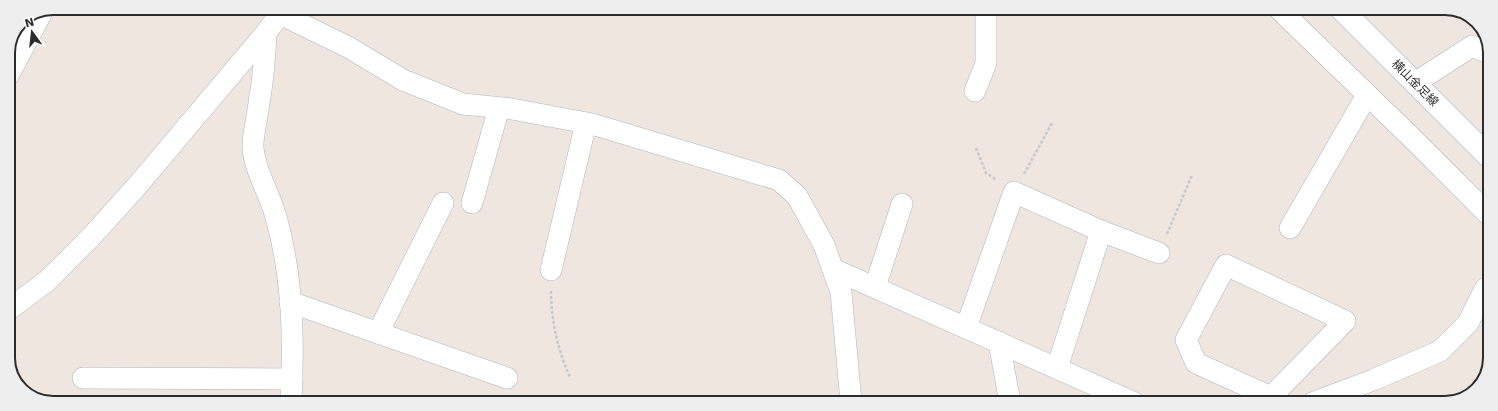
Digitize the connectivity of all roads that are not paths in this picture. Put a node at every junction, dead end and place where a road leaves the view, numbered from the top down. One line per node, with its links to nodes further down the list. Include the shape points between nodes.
1 (279, 15): 7 (street)
2 (289, 15): 13 (street, via 403,80 463,104)
3 (986, 15): 11 (street, via 986,63)
4 (1285, 15): 12 (street)
5 (1347, 15): 10 (street, 横山金足線)
6 (39, 18): 9 (street)
7 (266, 34): 27 (street, via 263,80 252,148 276,217 285,258); 28 (street, via 91,237 47,281)
8 (1483, 51): 10 (street, via 1472,46)
9 (15, 63)
10 (1415, 83): 15 (street, 横山金足線)
11 (975, 91)
12 (1367, 95): 19 (street); 20 (street)
13 (499, 108): 14 (street); 17 (street)
14 (586, 123): 23 (street, via 779,180 797,196 824,245); 24 (street)
15 (1483, 151)
16 (443, 203): 30 (street)
17 (472, 203)
18 (902, 204): 25 (street)
19 (1483, 209)
20 (1290, 228)
21 (1101, 231): 22 (street); 29 (street, via 1014,192); 32 (street)
22 (1159, 253)
23 (833, 269): 25 (street); 37 (street, via 841,292)
24 (551, 270)
25 (875, 287): 29 (street)
26 (1483, 293): 42 (street, via 1468,323 1440,351)
27 (290, 302): 30 (street); 35 (street)
28 (15, 305)
29 (966, 328): 31 (street)
30 (378, 333): 34 (street)
31 (998, 342): 32 (street); 38 (street)
32 (1057, 368): 39 (street)
33 (83, 378): 35 (street)
34 (506, 378)
35 (292, 379): 36 (street)
36 (291, 396)
37 (850, 396)
38 (1009, 396)
39 (1119, 396)
40 (1263, 396): 41 (street, via 1196,363 1186,340 1226,265 1345,321)
41 (1275, 396)
42 (1331, 396)

